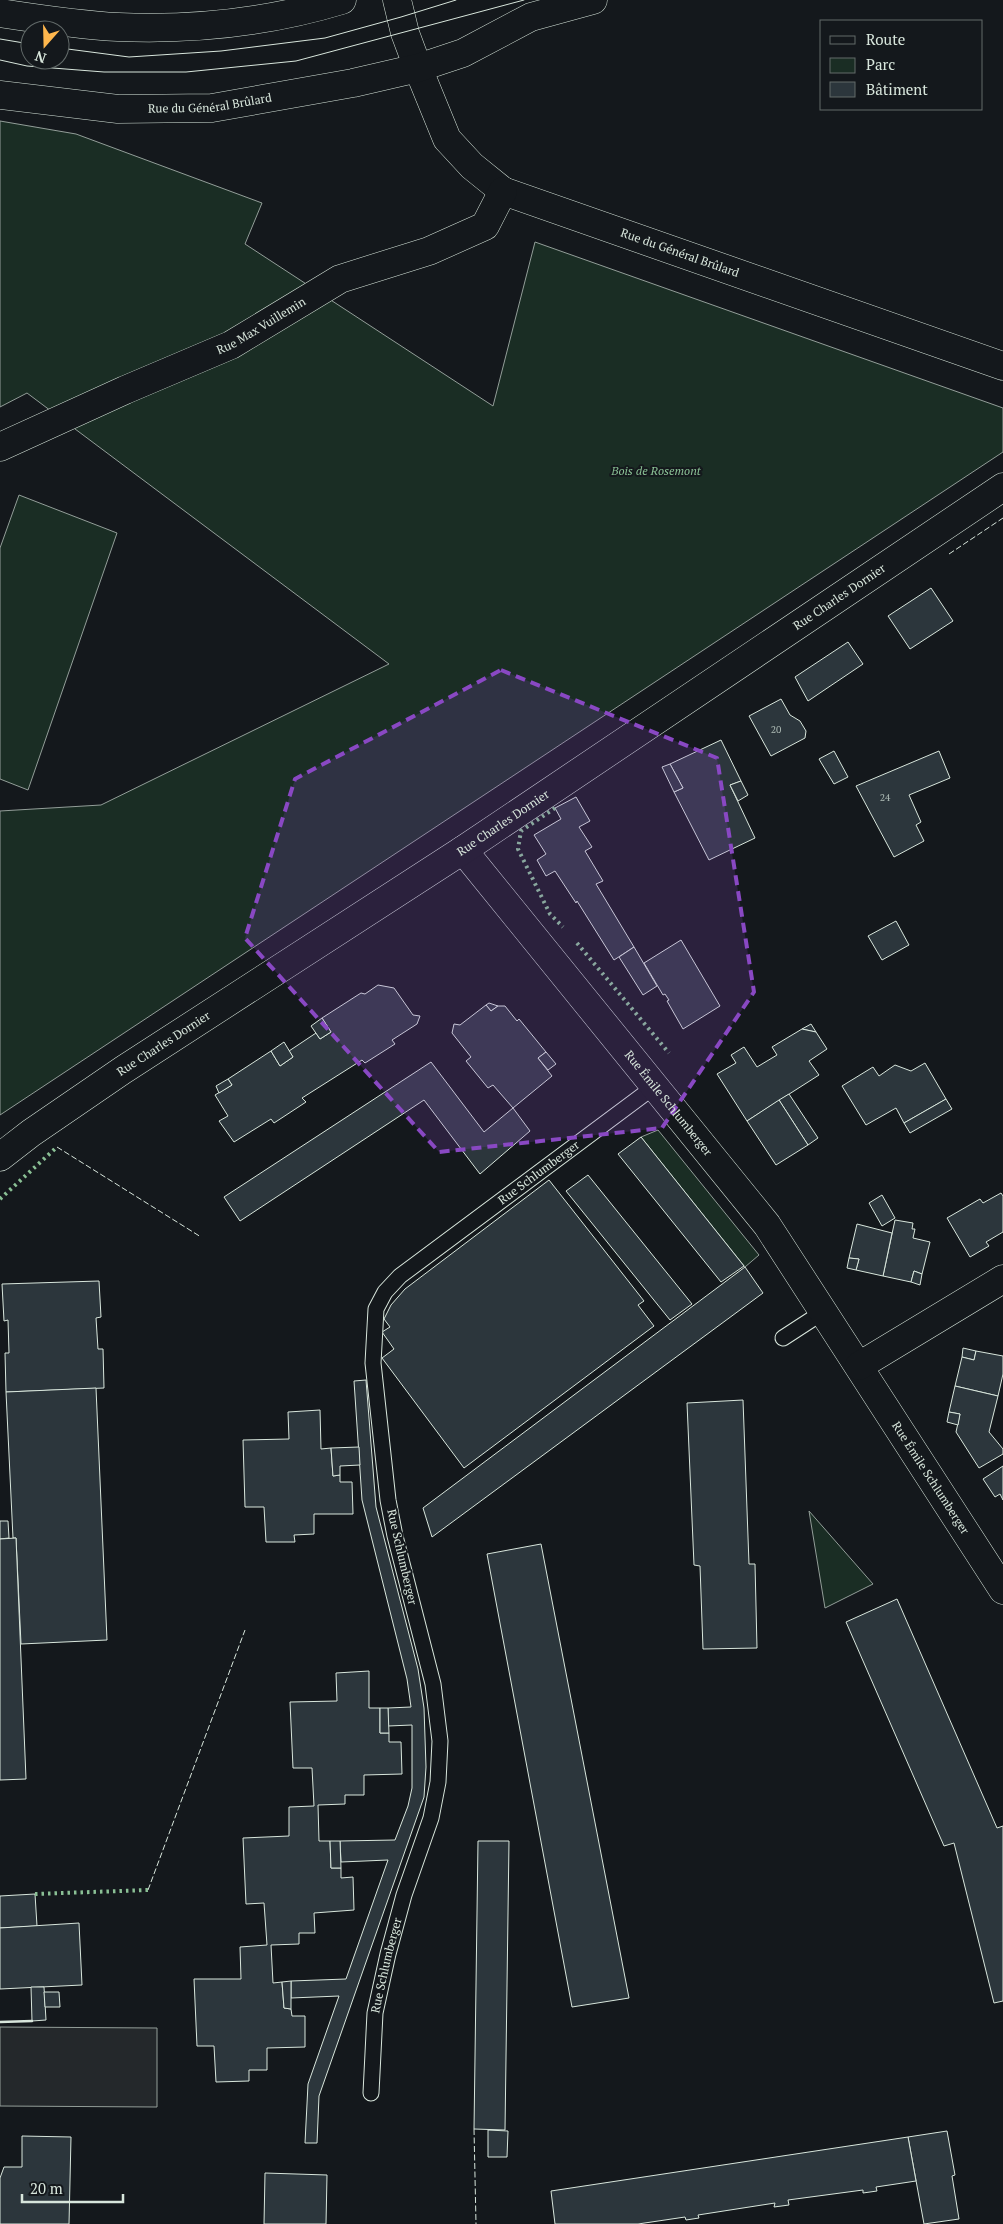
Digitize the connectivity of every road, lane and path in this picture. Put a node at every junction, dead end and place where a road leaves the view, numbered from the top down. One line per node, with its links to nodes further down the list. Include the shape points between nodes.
1 (342, 0): 4 (street, via 248,20 182,28 118,27)
2 (397, 0): 5 (street, Rue du Général Brûlard)
3 (593, 0): 5 (street, via 531,17 463,53)
4 (0, 13)
5 (418, 68): 6 (street, Rue du Général Brûlard, via 212,108 118,109); 7 (street, Rue du Général Brûlard, via 447,139 472,166)
6 (0, 95)
7 (504, 191): 8 (street, Rue du Général Brûlard); 9 (street, Rue Max Vuillemin, via 485,226 429,251 340,279 231,345)
8 (1003, 366)
9 (0, 447)
10 (1003, 487): 11 (street, Rue Charles Dornier)
11 (463, 850): 12 (street, Rue Émile Schlumberger); 13 (street, Rue Charles Dornier, via 123,1070)
12 (654, 1086): 15 (street, Rue Émile Schlumberger, via 767,1225); 19 (lane, Rue Schlumberger, via 400,1276 385,1292 376,1309 373,1363 388,1500 433,1684 440,1741 438,1782 431,1818 404,1896 375,2013)
13 (0, 1157)
14 (1003, 1279): 17 (street)
15 (823, 1312): 16 (lane); 17 (street, Rue Émile Schlumberger)
16 (784, 1338)
17 (859, 1366): 18 (street, Rue Émile Schlumberger)
18 (1003, 1590)
19 (371, 2093)

